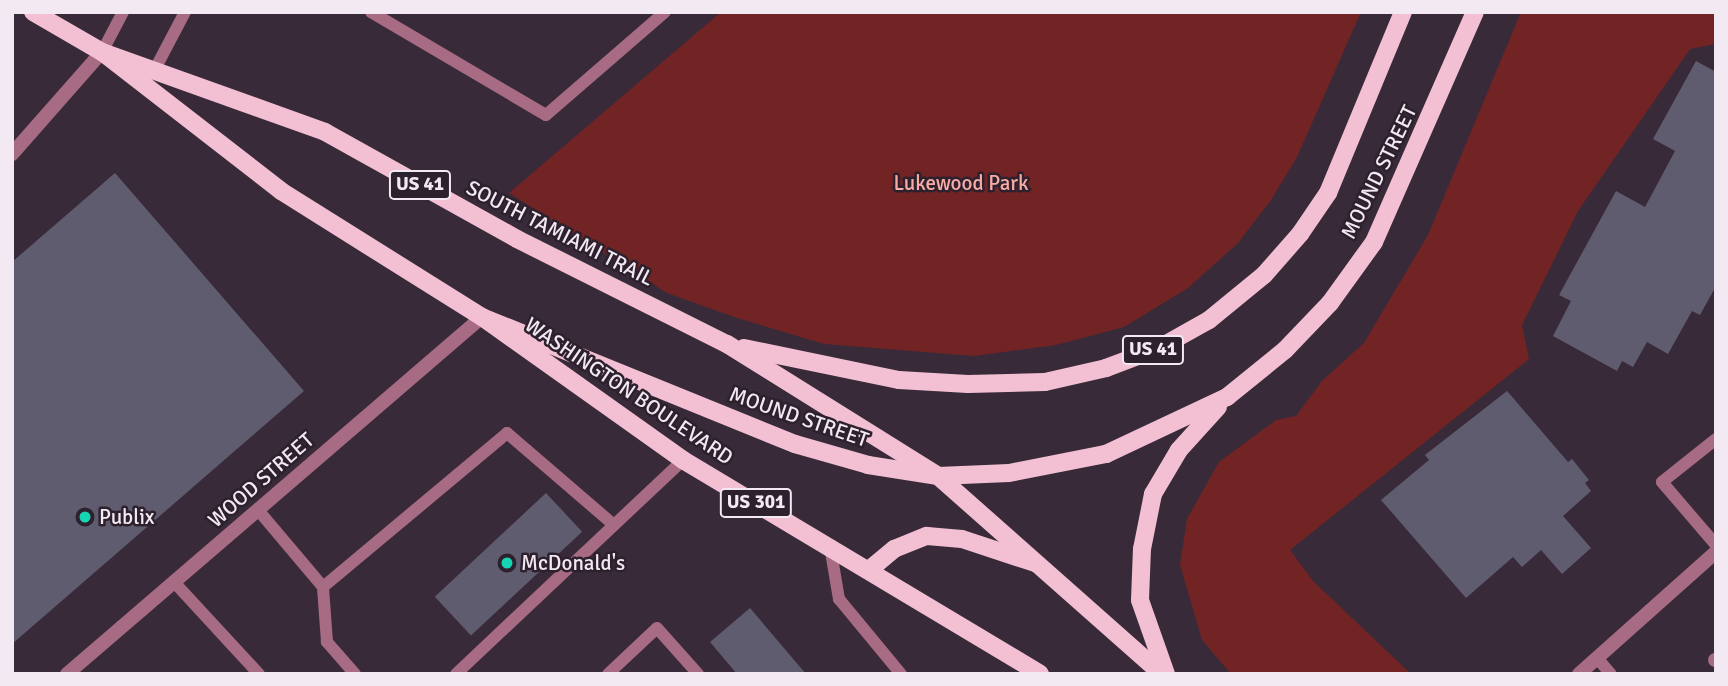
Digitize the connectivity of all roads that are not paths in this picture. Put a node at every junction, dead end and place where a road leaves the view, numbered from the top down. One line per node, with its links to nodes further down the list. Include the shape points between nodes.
1 (33, 12): 8 (main road, SOUTH TAMIAMI TRAIL / US 41)
2 (123, 12): 8 (lane)
3 (185, 12): 9 (lane)
4 (371, 12): 5 (lane, via 546,115)
5 (665, 12)
6 (1403, 12): 12 (main road, MOUND STREET / US 41, via 1328,193 1300,234 1264,275 1209,320 1160,348 1106,368 1045,382 968,384 872,376)
7 (1475, 12): 13 (main road, MOUND STREET / US 41, via 1374,242 1312,322)
8 (102, 52): 9 (main road, SOUTH TAMIAMI TRAIL / US 41); 10 (street); 11 (main road, SOUTH TAMIAMI TRAIL / US 41, via 281,191)
9 (154, 71): 12 (main road, SOUTH TAMIAMI TRAIL / US 41, via 325,132 517,239)
10 (12, 154)
11 (482, 317): 15 (main road, WASHINGTON BOULEVARD / US 301); 16 (main road, MOUND STREET / US 41, via 795,444 868,465); 17 (street, WOOD STREET)
12 (727, 344): 16 (main road)
13 (1227, 397): 16 (main road, MOUND STREET / US 41, via 1106,454 1009,473); 35 (main road, via 1179,450 1153,494 1142,549 1140,600)
14 (1716, 439): 19 (lane, via 1662,482)
15 (683, 460): 18 (lane); 20 (main road, WASHINGTON BOULEVARD / US 301)
16 (938, 476): 22 (main road)
17 (258, 510): 24 (street, WOOD STREET); 25 (lane)
18 (614, 525): 25 (lane, via 507,433); 30 (lane)
19 (1716, 545)
20 (830, 546): 23 (main road, WASHINGTON BOULEVARD / US 301); 33 (lane, via 839,598)
21 (1716, 552): 26 (street)
22 (1045, 566): 23 (main road, via 962,539 927,536 894,549); 35 (main road)
23 (869, 570): 34 (main road, WASHINGTON BOULEVARD / US 301)
24 (174, 582): 27 (street, WOOD STREET); 28 (lane)
25 (323, 587): 29 (lane, via 327,642)
26 (1597, 658): 36 (street); 37 (lane)
27 (66, 674)
28 (259, 674)
29 (355, 674)
30 (456, 674)
31 (608, 674): 32 (lane, via 657,628)
32 (698, 674)
33 (901, 674)
34 (1040, 674)
35 (1164, 674)
36 (1579, 674)
37 (1611, 674)

